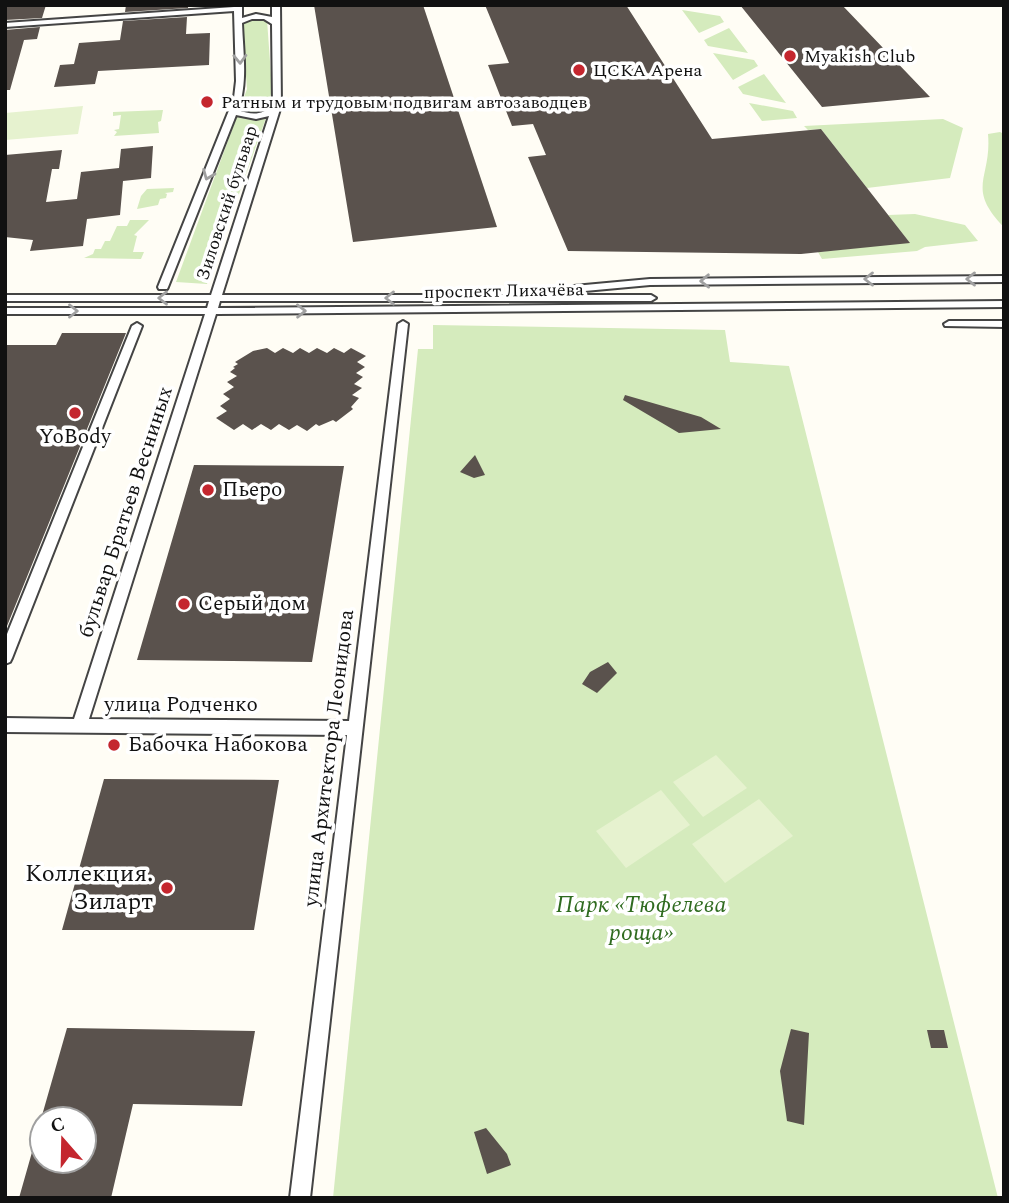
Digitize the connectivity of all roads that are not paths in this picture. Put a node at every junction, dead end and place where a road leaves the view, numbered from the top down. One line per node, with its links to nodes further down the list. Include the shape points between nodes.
1 (276, 5): 3 (street, Зиловский бульвар)
2 (238, 7): 4 (street, Зиловский бульвар); 5 (street)
3 (275, 22): 4 (street, via 260,16); 6 (street, Зиловский бульвар)
4 (237, 23): 7 (street, Зиловский бульвар, one-way to 7, via 240,81)
5 (5, 25)
6 (277, 106): 7 (street, Зиловский бульвар, via 271,114 250,119); 15 (street, Зиловский бульвар)
7 (233, 111): 9 (street, Зиловский бульвар, one-way to 9)
8 (1004, 279): 10 (street, one-way to 10, via 650,282)
9 (163, 287)
10 (510, 295)
11 (1004, 295): 13 (street, проспект Лихачёва)
12 (5, 298): 15 (street, проспект Лихачёва, one-way to 12)
13 (926, 300): 14 (street, проспект Лихачёва); 15 (street, проспект Лихачёва)
14 (1004, 304)
15 (213, 305): 16 (street, проспект Лихачёва, one-way to 15); 23 (street, бульвар Братьев Весниных)
16 (5, 311)
17 (403, 324): 24 (street, улица Архитектора Леонидова)
18 (949, 324): 19 (street)
19 (1004, 324)
20 (137, 326): 21 (street)
21 (5, 658)
22 (5, 725): 23 (street, улица Родченко)
23 (79, 726): 24 (street, улица Родченко)
24 (355, 728): 25 (street, улица Архитектора Леонидова)
25 (300, 1198)

